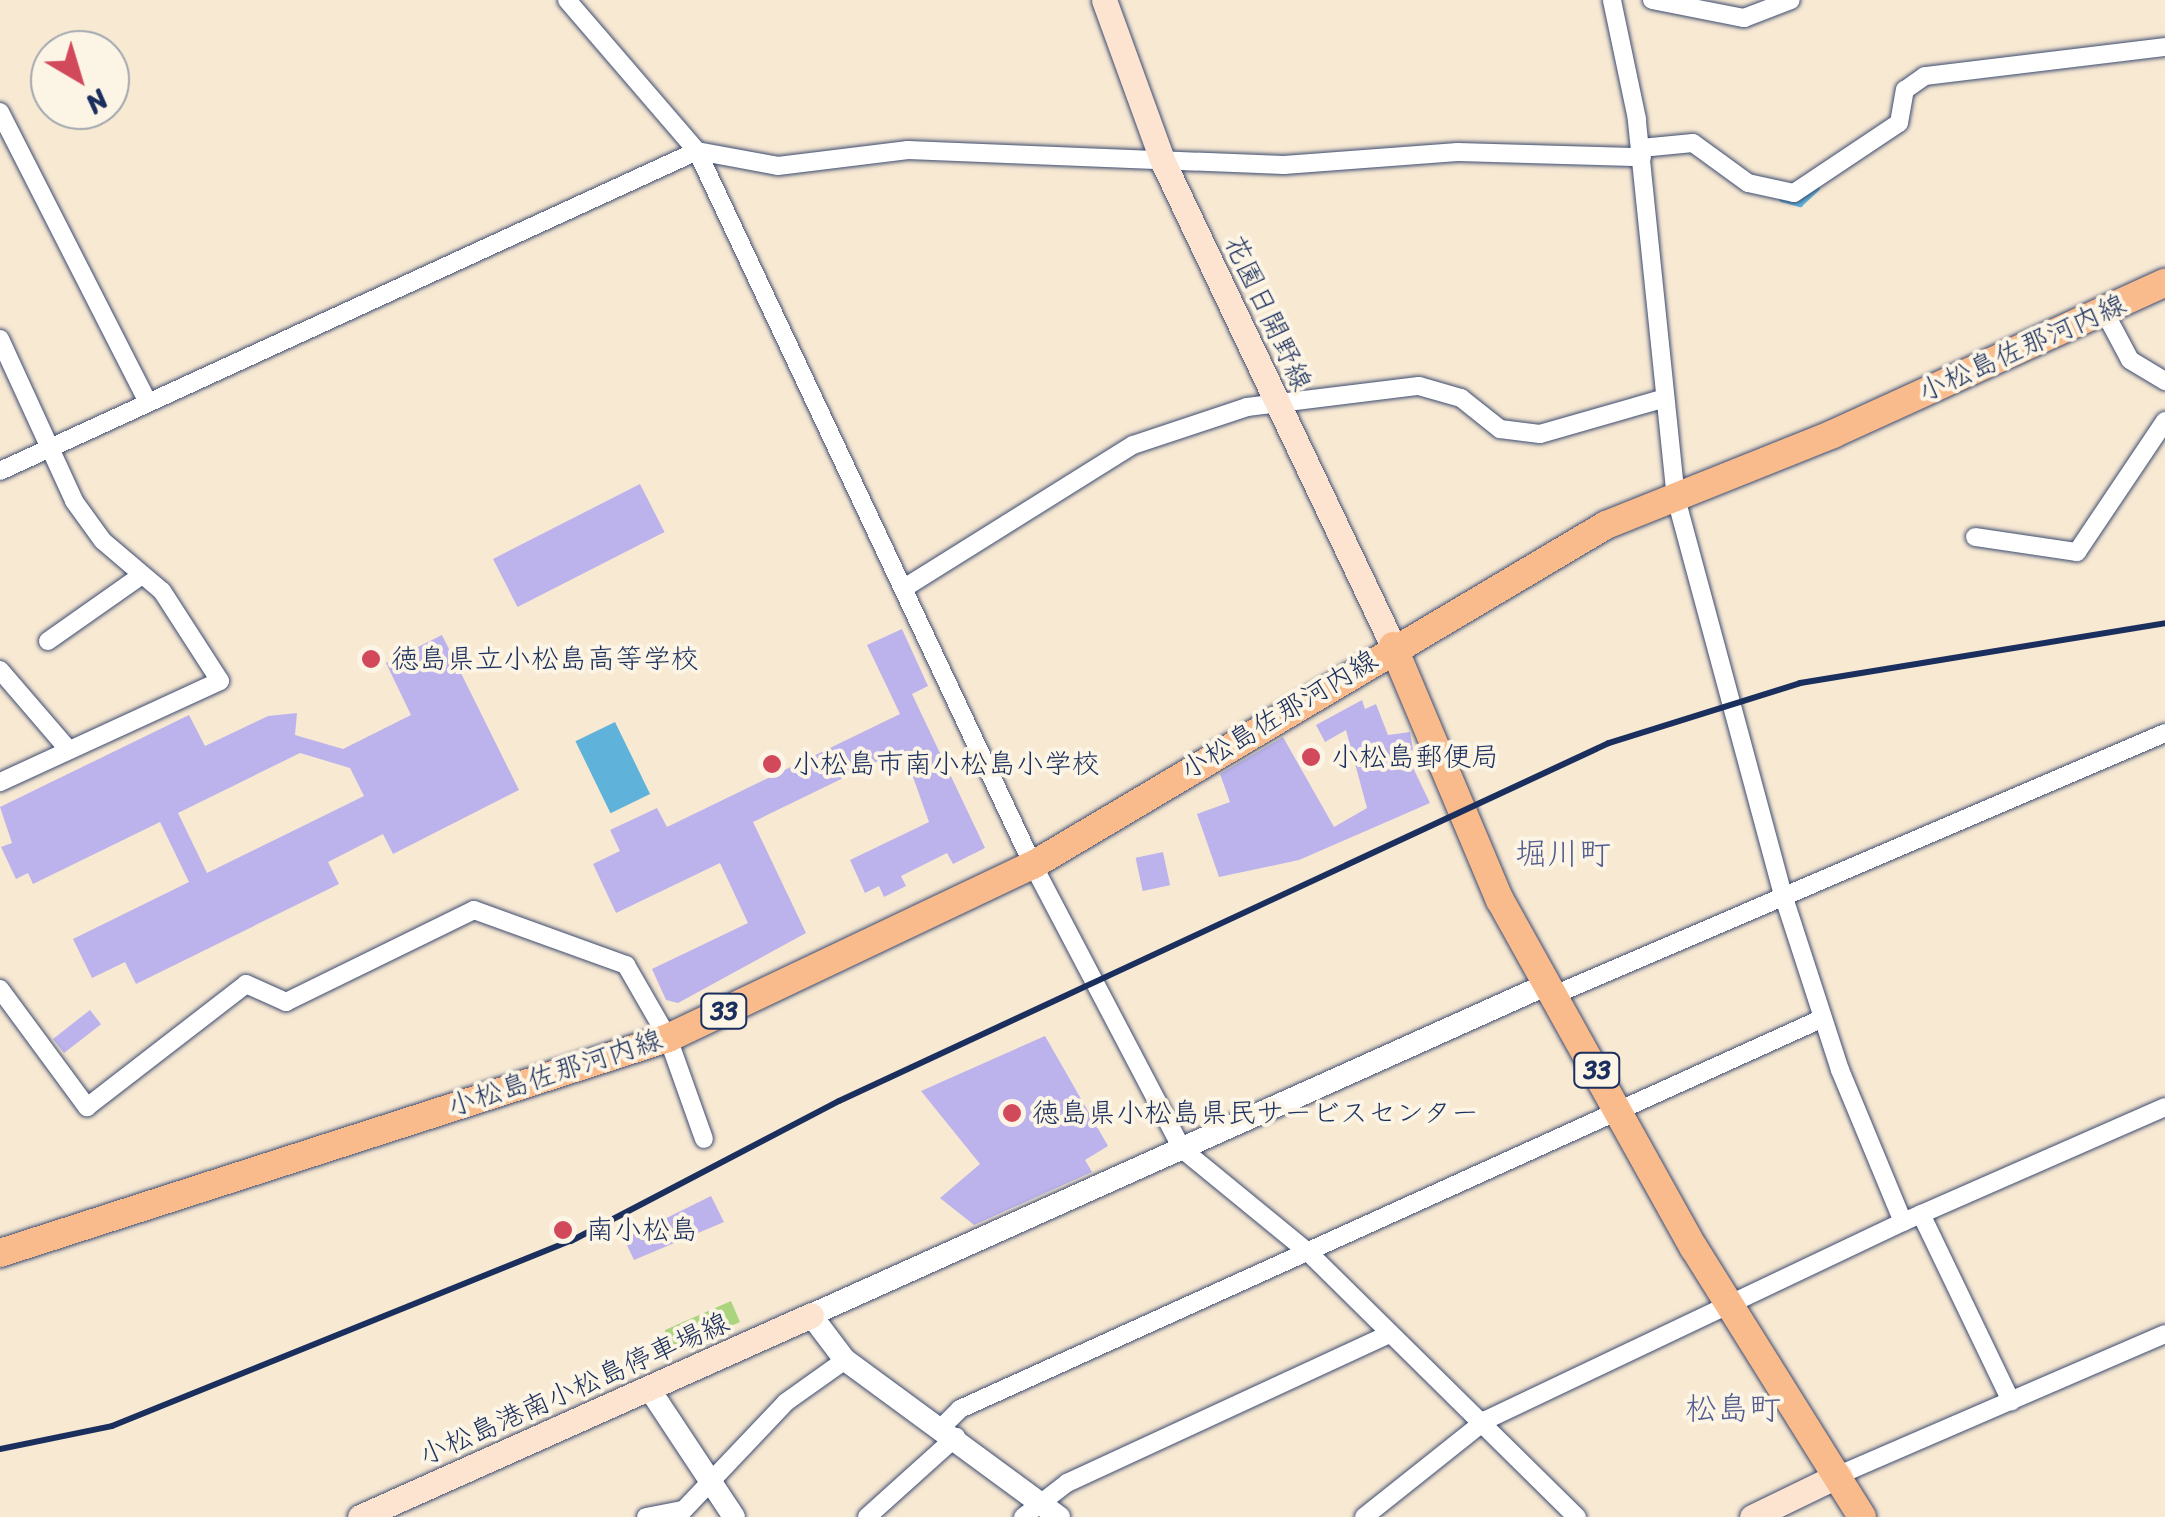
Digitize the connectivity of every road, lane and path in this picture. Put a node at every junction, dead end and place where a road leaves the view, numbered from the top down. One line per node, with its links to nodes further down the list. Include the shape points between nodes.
1 (568, 0): 8 (street)
2 (1104, 0): 10 (main road, 花園日開野線)
3 (1612, 0): 9 (street)
4 (1652, 0): 5 (street, via 1744,18)
5 (1791, 0)
6 (2165, 46): 9 (street, via 1918,79 1899,123 1794,193 1748,183 1692,144)
7 (0, 112): 16 (street)
8 (697, 151): 10 (street, via 778,166 908,150); 16 (street); 24 (street)
9 (1641, 152): 10 (street); 15 (street)
10 (1163, 162): 17 (main road, 花園日開野線)
11 (2165, 283): 12 (main road, 小松島佐那河内線 / 33)
12 (2104, 311): 14 (street, via 2130,360); 21 (main road, 小松島佐那河内線 / 33)
13 (0, 339): 19 (street)
14 (2165, 380)
15 (1662, 399): 17 (street, via 1540,434 1500,429 1461,398 1419,386); 21 (street)
16 (148, 403): 19 (street)
17 (1277, 403): 24 (street, via 1133,445); 26 (main road, 花園日開野線)
18 (2165, 420): 22 (street, via 2076,552)
19 (46, 442): 20 (street); 23 (street, via 93,528)
20 (0, 471)
21 (1676, 499): 26 (main road, 小松島佐那河内線 / 33, via 1606,525); 32 (street)
22 (1975, 537)
23 (142, 575): 25 (street); 29 (street, via 220,680)
24 (904, 588): 31 (street)
25 (48, 641)
26 (1393, 646): 31 (main road, 小松島佐那河内線 / 33); 34 (main road, 小松島佐那河内線 / 33, via 1500,900)
27 (0, 670): 29 (street)
28 (2165, 732): 32 (street)
29 (68, 749): 30 (street)
30 (0, 782)
31 (1033, 865): 36 (main road, 小松島佐那河内線 / 33); 40 (street)
32 (1783, 895): 34 (street); 35 (street)
33 (0, 989): 36 (street, via 87,1107 246,984 286,1002 474,910 626,965)
34 (1551, 989): 38 (main road, 小松島佐那河内線 / 33); 40 (street)
35 (1824, 1018): 38 (street); 42 (street)
36 (668, 1038): 39 (street); 44 (main road, 小松島佐那河内線 / 33)
37 (2165, 1107): 41 (street)
38 (1618, 1108): 43 (street); 45 (main road, 小松島佐那河内線 / 33)
39 (704, 1139)
40 (1182, 1149): 43 (street); 46 (street)
41 (1921, 1214): 42 (street); 51 (street)
42 (1903, 1222): 45 (street)
43 (1308, 1252): 48 (street); 53 (street, via 960,1409)
44 (0, 1253)
45 (1732, 1304): 52 (street); 54 (main road, 小松島佐那河内線 / 33)
46 (812, 1315): 49 (street); 50 (main road, 小松島港南小松島停車場線)
47 (2165, 1334): 51 (street)
48 (1388, 1335): 52 (street); 56 (street)
49 (846, 1360): 53 (street); 55 (street, via 796,1394)
50 (650, 1390): 55 (street); 58 (main road, 小松島港南小松島停車場線)
51 (2011, 1402): 54 (street)
52 (1486, 1420): 62 (street); 63 (street)
53 (949, 1431): 56 (street); 61 (street)
54 (1839, 1475): 64 (main road); 65 (main road, 小松島佐那河内線 / 33)
55 (706, 1485): 57 (street); 60 (street)
56 (1040, 1512)
57 (680, 1514): 59 (street)
58 (360, 1517)
59 (646, 1517)
60 (734, 1517)
61 (867, 1517)
62 (1364, 1517)
63 (1577, 1517)
64 (1752, 1517)
65 (1862, 1517)

